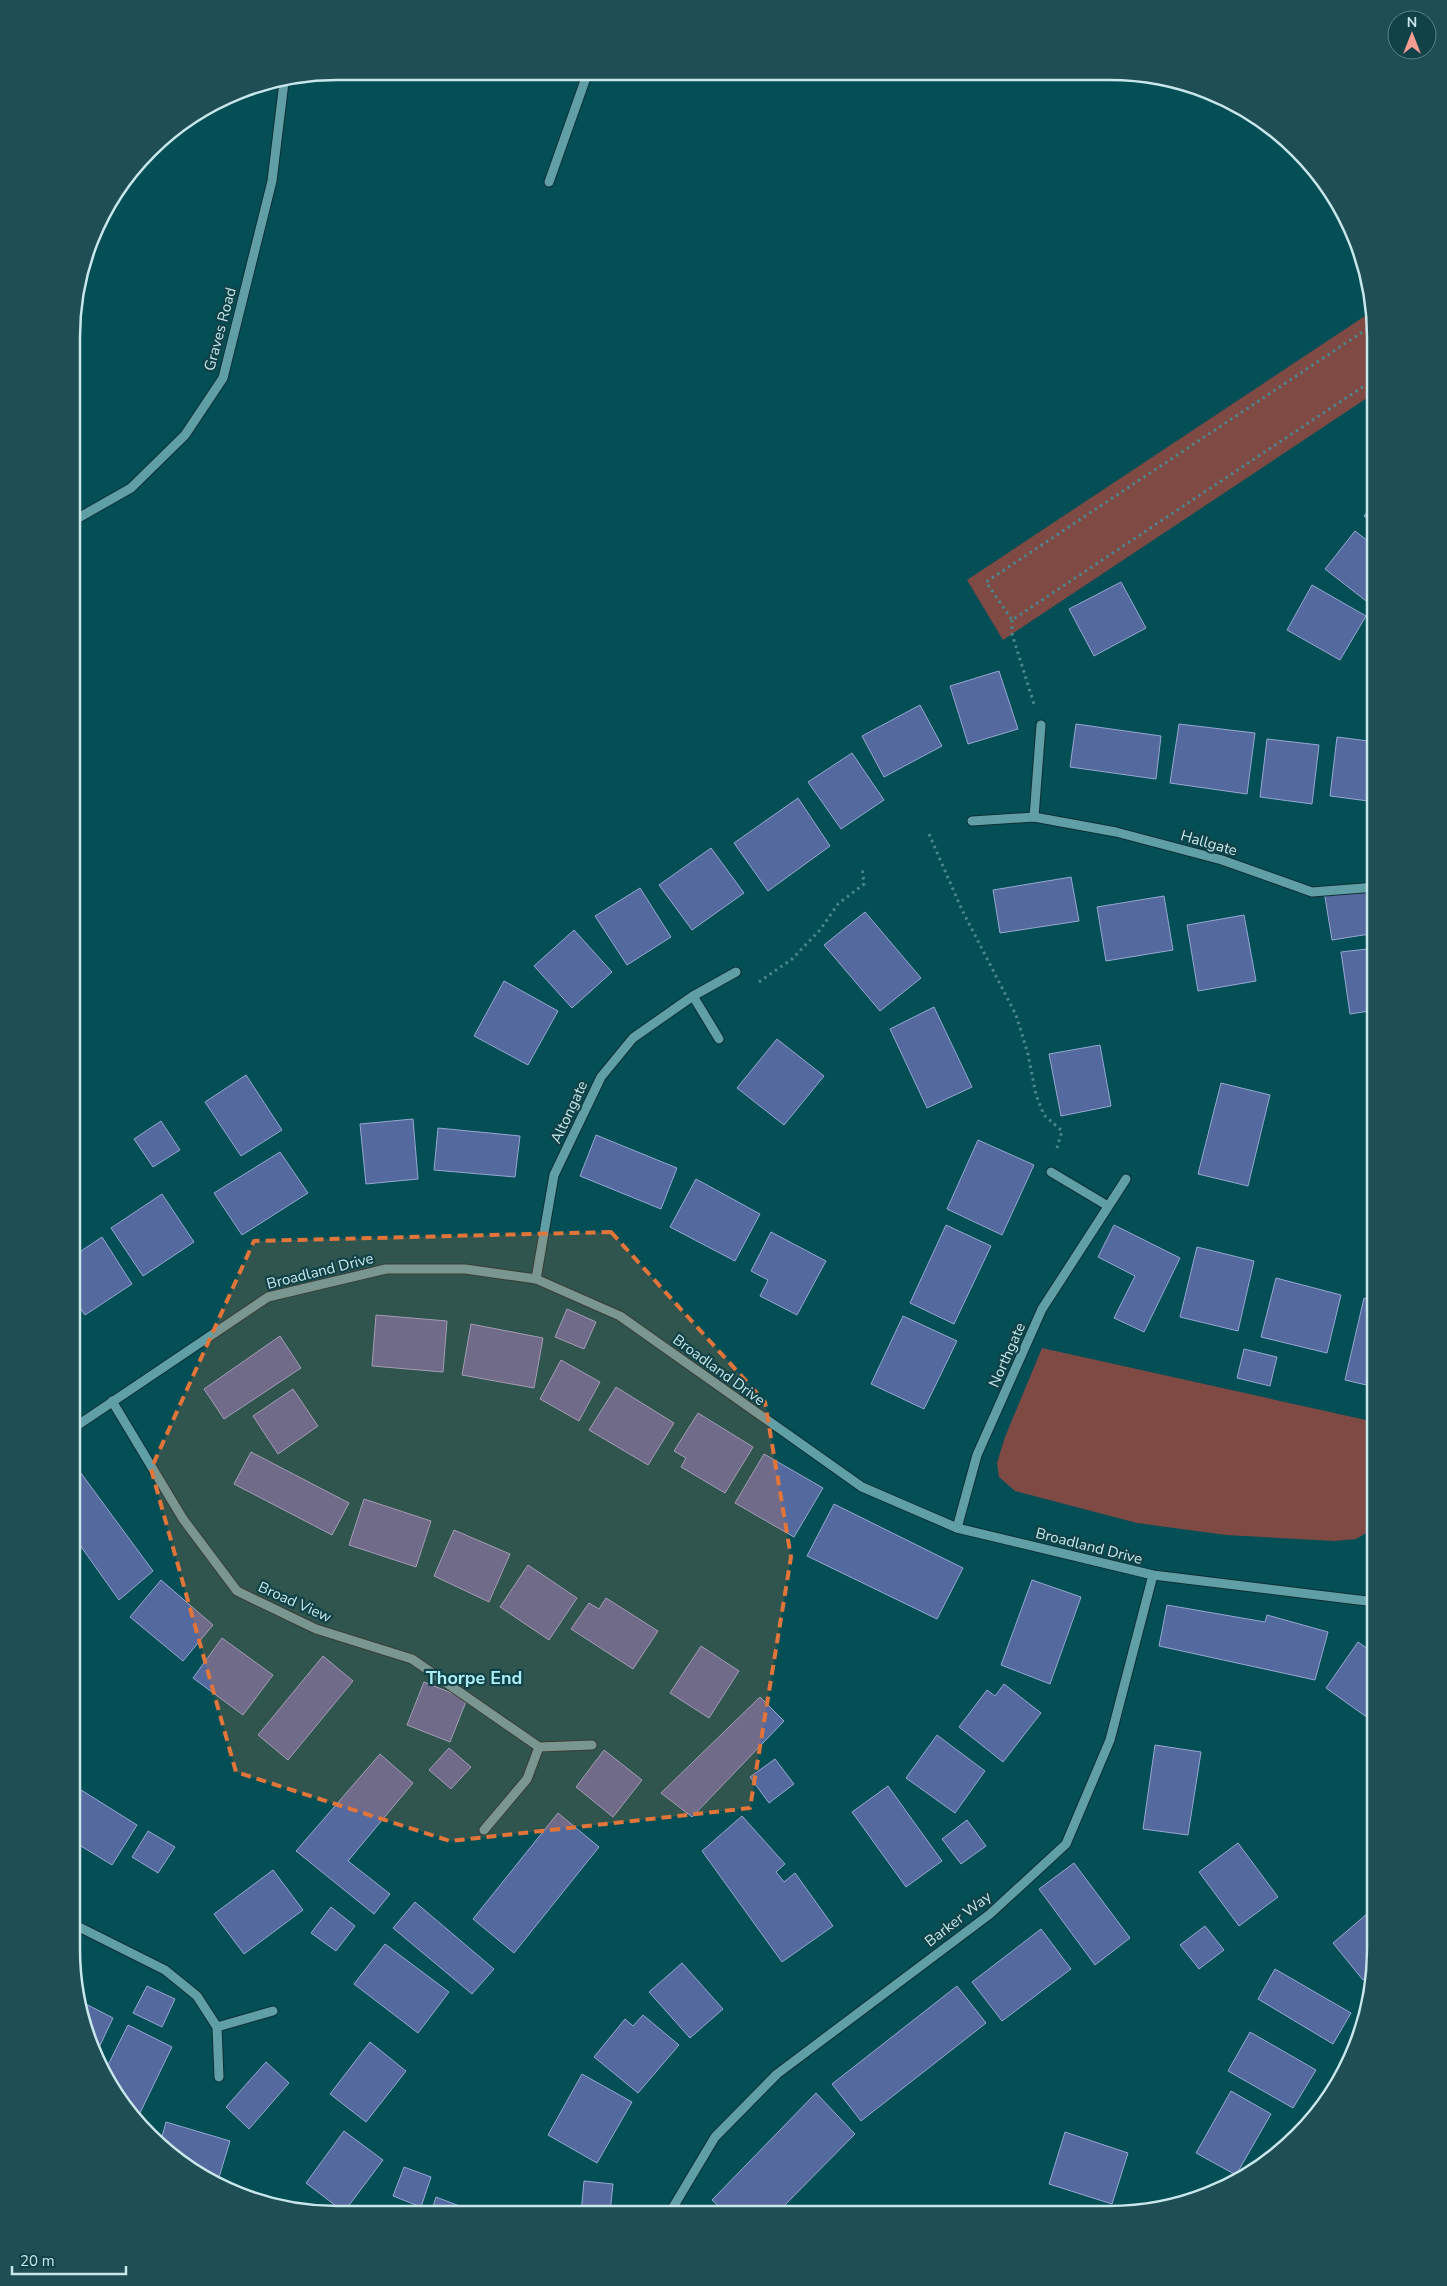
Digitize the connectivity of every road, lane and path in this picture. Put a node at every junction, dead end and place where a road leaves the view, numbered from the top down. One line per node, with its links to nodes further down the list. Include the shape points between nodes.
1 (585, 80): 3 (street)
2 (284, 86): 6 (street, Graves Road, via 272,182 223,378 184,435 131,488)
3 (550, 182)
4 (1367, 329): 7 (path, via 986,582)
5 (1367, 384): 7 (path)
6 (80, 517)
7 (1012, 620): 8 (path, via 1012,634)
8 (1040, 725): 9 (street)
9 (1034, 818): 10 (street, Hallgate); 13 (street, Hallgate, via 1116,832 1212,857 1312,892)
10 (972, 821)
11 (929, 834): 17 (path, via 962,910 1016,1015 1044,1115 1062,1131)
12 (862, 867): 14 (path, via 864,884 838,904 820,930 792,959 751,988)
13 (1367, 887)
14 (736, 972): 15 (street, Altongate)
15 (693, 996): 16 (street); 20 (street, Altongate, via 633,1038 601,1077 554,1175)
16 (719, 1039)
17 (1051, 1172): 19 (street)
18 (1126, 1179): 19 (street, Northgate)
19 (1108, 1206): 23 (street, Northgate, via 1042,1308 977,1455)
20 (536, 1279): 21 (street, Broadland Drive, via 465,1269 386,1269 268,1296); 23 (street, Broadland Drive, via 620,1316 862,1487)
21 (112, 1401): 22 (street, Broadland Drive); 27 (street, Broad View, via 183,1519 237,1591 316,1629 412,1659)
22 (80, 1423)
23 (957, 1528): 24 (street, Broadland Drive)
24 (1153, 1575): 25 (street, Broadland Drive); 33 (street, Barker Way, via 1110,1740 1066,1844 990,1914 777,2074 716,2137)
25 (1367, 1601)
26 (592, 1745): 27 (street)
27 (539, 1747): 28 (street, via 527,1779)
28 (484, 1830)
29 (80, 1928): 31 (street, via 165,1970 197,1996)
30 (273, 2011): 31 (street)
31 (218, 2027): 32 (street)
32 (219, 2077)
33 (674, 2206)

